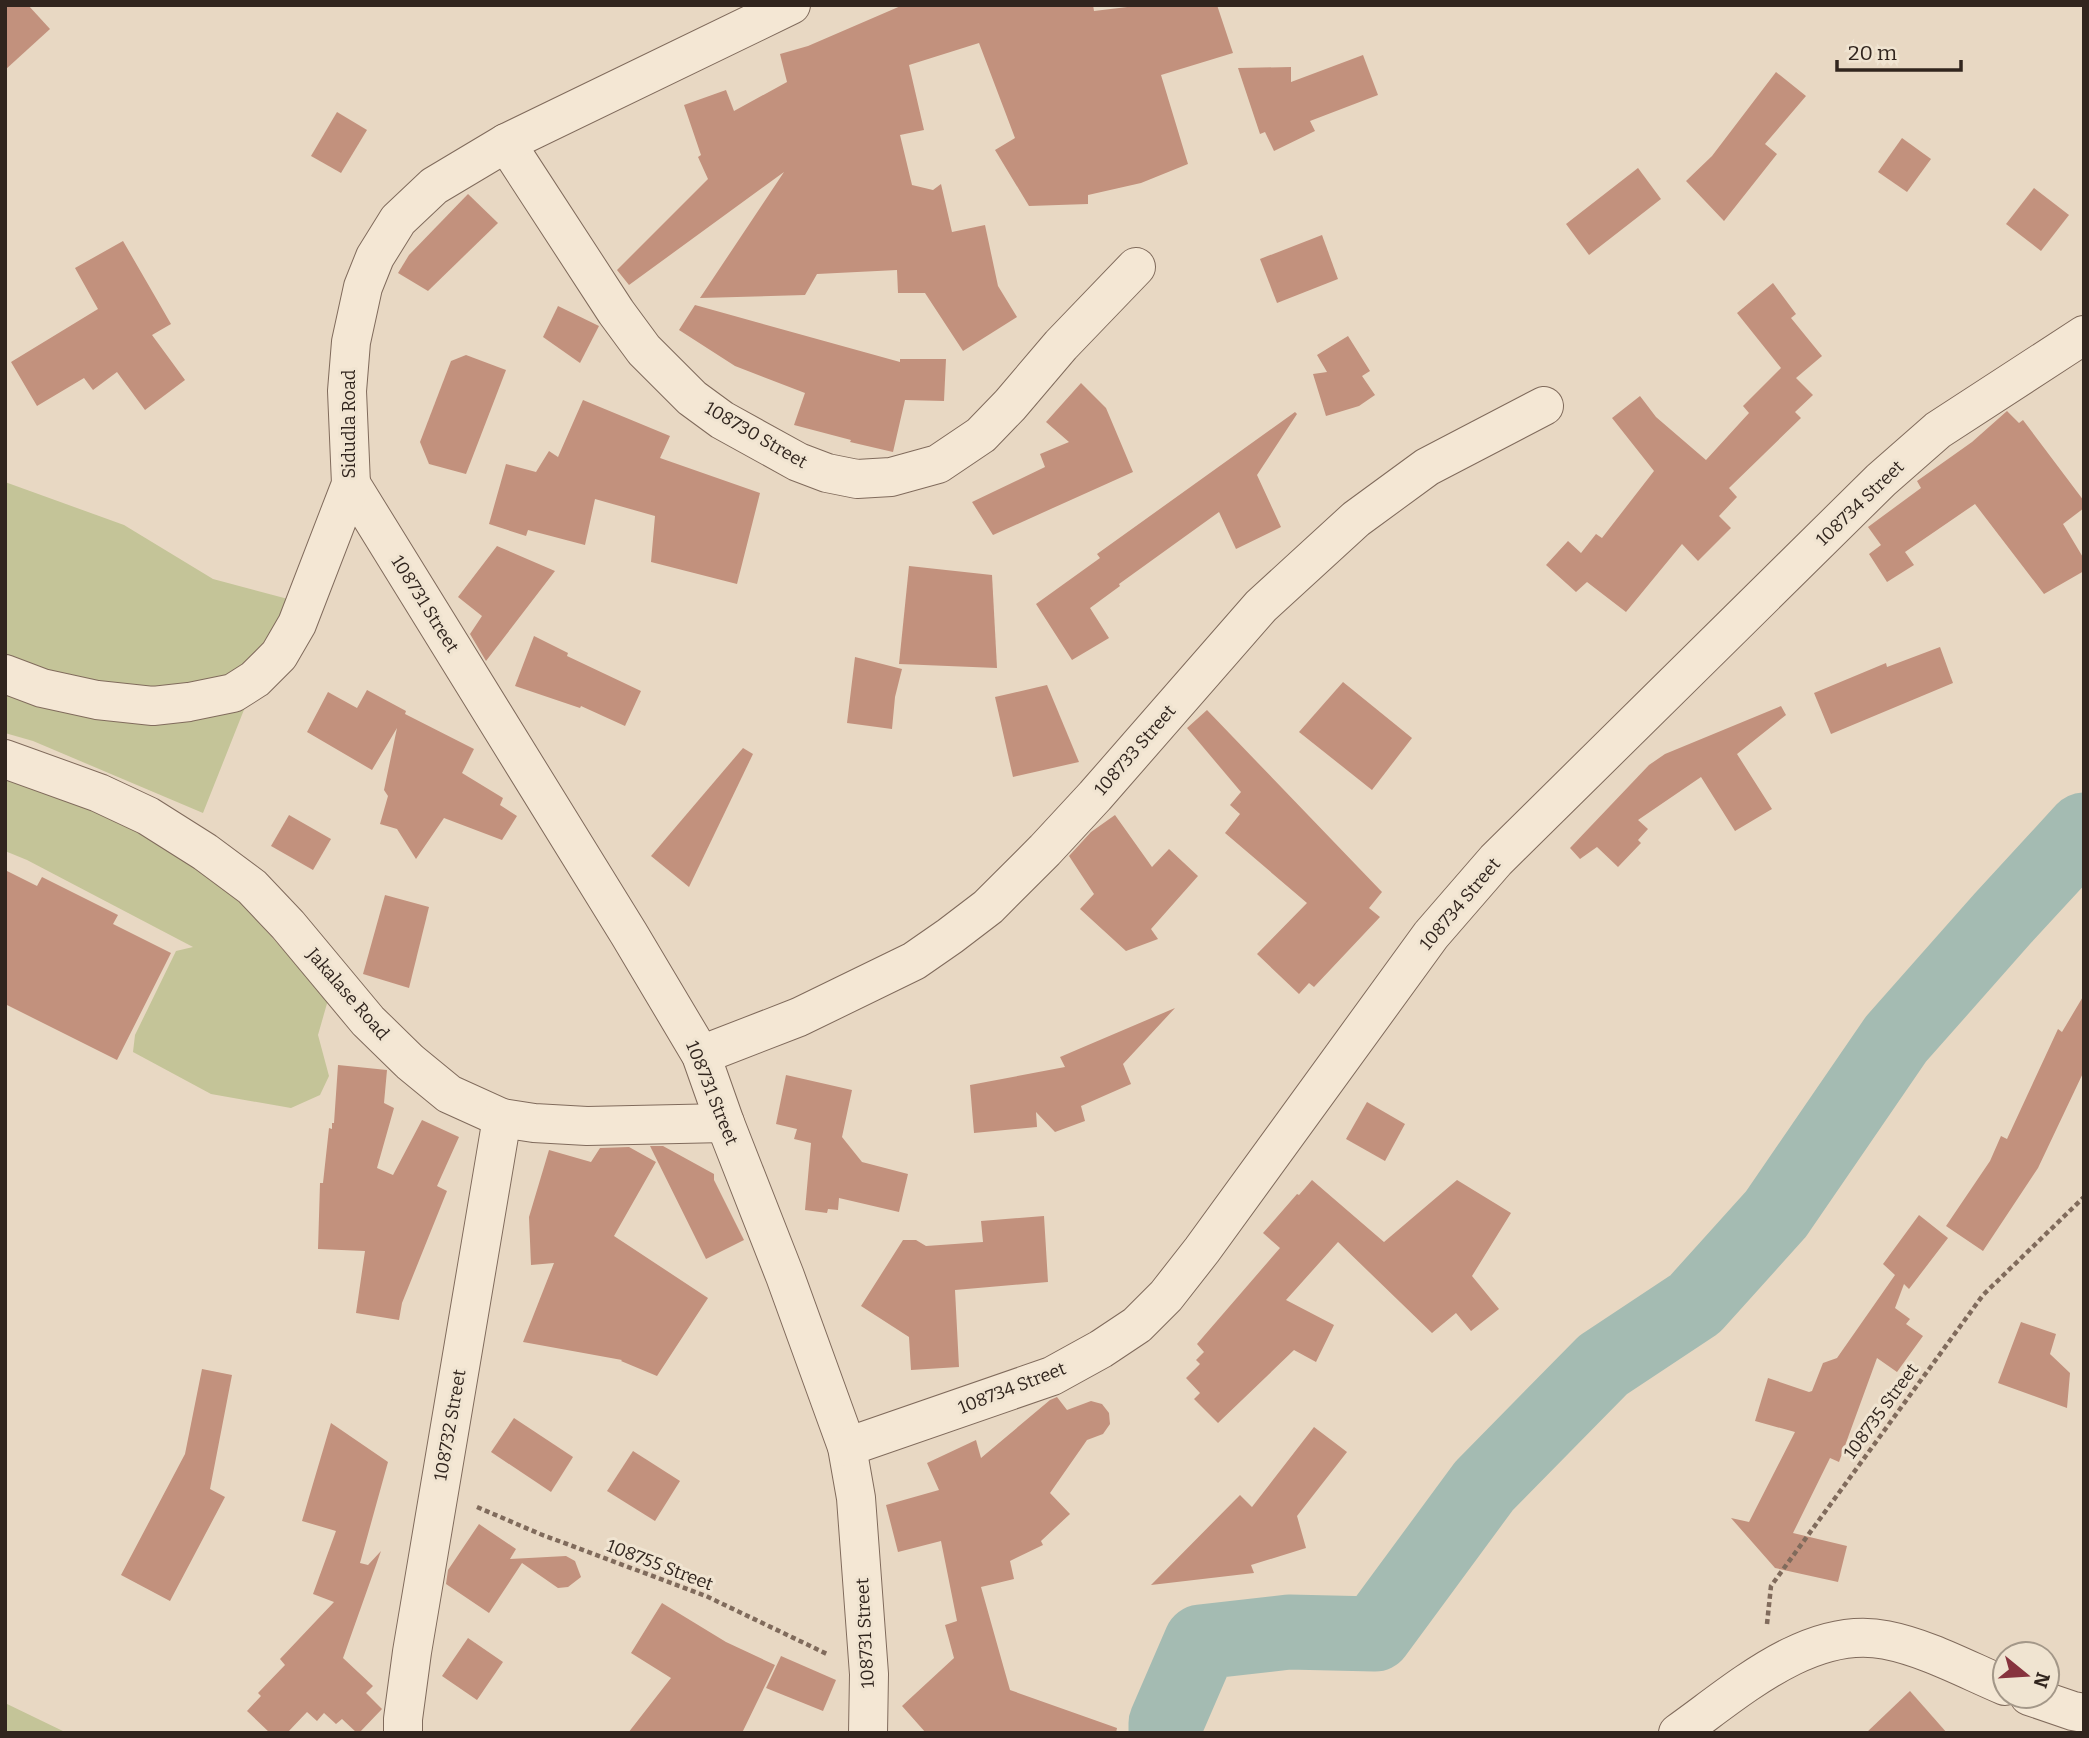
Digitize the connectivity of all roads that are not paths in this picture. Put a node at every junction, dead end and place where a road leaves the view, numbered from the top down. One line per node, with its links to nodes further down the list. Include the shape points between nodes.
1 (791, 5): 2 (street, Sidudla Road)
2 (506, 143): 3 (street, 108730 Street, via 644,351 692,398 798,462 857,479 891,477 938,464 981,435); 6 (street, Sidudla Road, via 434,186 398,220 375,257 351,342 347,391)
3 (1136, 267)
4 (2084, 335): 12 (street, 108734 Street, via 1938,430 1881,480 1496,860 1431,935 1202,1250 1137,1325 1052,1376)
5 (1544, 406): 9 (street, 108733 Street, via 1427,467 1356,519 1261,606 1095,796 988,907 914,961 799,1017)
6 (351, 484): 7 (street, Sidudla Road, via 297,624 279,655 256,679 233,692 153,706 97,701); 9 (street, 108731 Street)
7 (5, 674)
8 (5, 759): 10 (street, Jakalase Road, via 99,793 148,816 205,852 253,887 368,1021 410,1062 449,1094)
9 (701, 1055): 11 (street, 108731 Street)
10 (502, 1118): 11 (street, Jakalase Road, via 587,1126); 16 (street, 108732 Street, via 438,1490)
11 (725, 1123): 12 (street, 108731 Street)
12 (846, 1447): 17 (street, 108731 Street, via 856,1498 869,1674)
13 (1991, 1680): 18 (street, via 1885,1640 1837,1639 1762,1673)
14 (2061, 1707): 15 (street)
15 (2084, 1713)
16 (403, 1733)
17 (868, 1733)
18 (1678, 1733)

